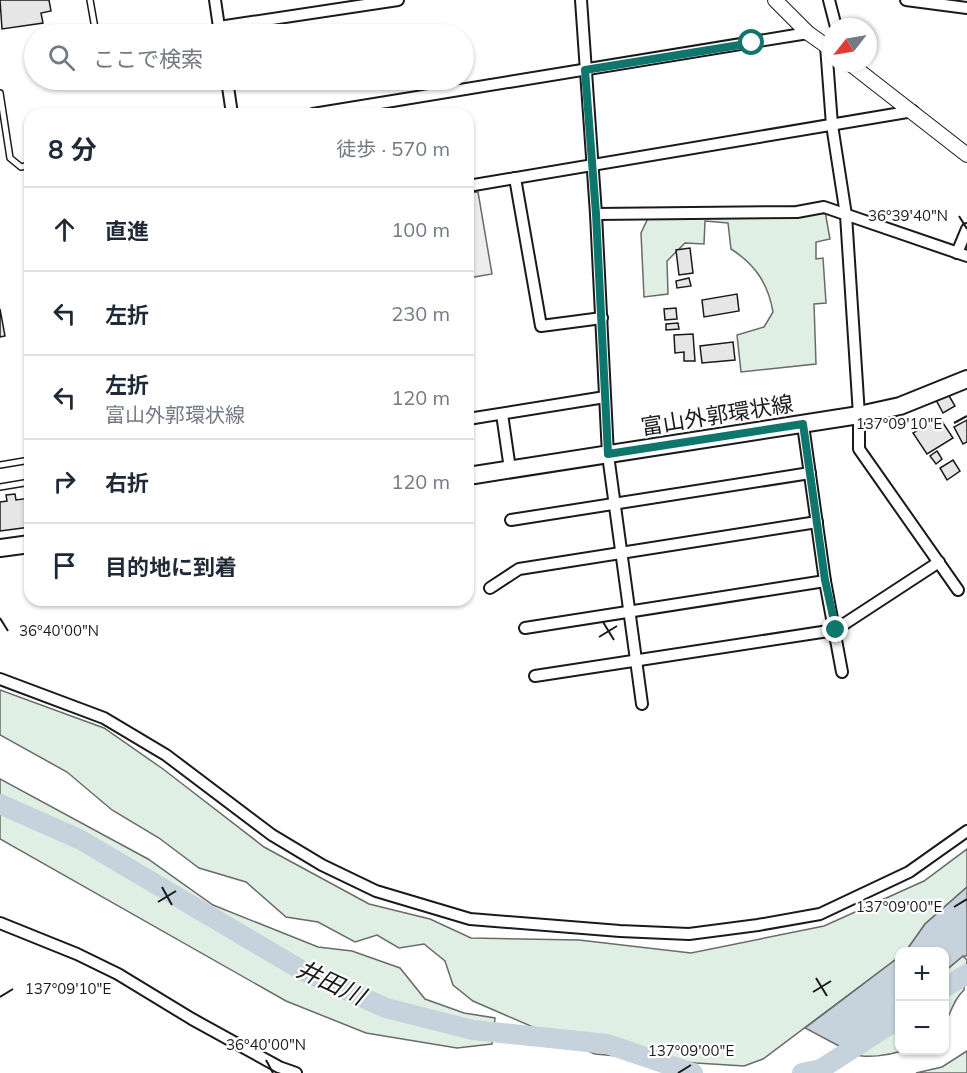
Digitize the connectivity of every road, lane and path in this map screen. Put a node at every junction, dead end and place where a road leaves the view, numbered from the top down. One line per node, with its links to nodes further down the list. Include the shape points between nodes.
1 (90, 0): 10 (lane)
2 (215, 0): 11 (street)
3 (398, 0): 12 (street)
4 (581, 0): 15 (street)
5 (775, 0): 13 (main road)
6 (829, 0): 9 (street)
7 (906, 0): 8 (street)
8 (967, 8)
9 (834, 18)
10 (94, 24)
11 (219, 24)
12 (260, 24)
13 (808, 33): 14 (main road); 15 (street)
14 (823, 44)
15 (585, 70): 18 (street); 27 (street)
16 (830, 72): 25 (street)
17 (861, 72): 24 (main road)
18 (474, 88)
19 (228, 90): 22 (street)
20 (461, 90): 23 (street)
21 (0, 93): 28 (lane, via 10,159)
22 (231, 108)
23 (350, 108)
24 (913, 111): 25 (street); 26 (main road)
25 (832, 125): 27 (street); 32 (street)
26 (967, 155)
27 (592, 165): 29 (street); 31 (street)
28 (24, 166)
29 (515, 178): 30 (street); 35 (street, via 541,326)
30 (474, 185)
31 (596, 214): 32 (street, via 797,212 824,207); 35 (street)
32 (846, 215): 34 (street); 39 (street)
33 (967, 229): 34 (street)
34 (962, 254)
35 (602, 318): 37 (street)
36 (967, 379): 39 (main road, 富山外郭環状線, via 900,406)
37 (606, 397): 38 (street); 42 (street)
38 (502, 414): 40 (street); 45 (street)
39 (860, 414): 41 (main road, 富山外郭環状線); 56 (street, via 859,449)
40 (474, 418)
41 (803, 424): 42 (main road, 富山外郭環状線); 46 (street)
42 (608, 454): 45 (main road, 富山外郭環状線); 50 (street)
43 (24, 461): 44 (lane)
44 (0, 465)
45 (510, 469): 47 (main road, 富山外郭環状線)
46 (810, 473): 50 (street); 52 (street)
47 (474, 475)
48 (24, 483): 49 (lane)
49 (0, 488)
50 (615, 504): 51 (street); 55 (street)
51 (511, 520)
52 (817, 522): 55 (street); 57 (street)
53 (24, 545): 54 (main road)
54 (0, 548)
55 (621, 554): 58 (street, via 519,569); 60 (street)
56 (939, 562): 59 (street); 62 (street)
57 (825, 580): 60 (street); 62 (street)
58 (490, 588)
59 (958, 590)
60 (628, 611): 61 (street); 63 (street)
61 (525, 628)
62 (836, 630): 63 (street); 64 (street)
63 (636, 660): 65 (street); 67 (street)
64 (842, 672)
65 (535, 676)
66 (0, 679): 68 (street, via 104,718 166,755 272,835 322,865 376,891 470,918 689,934 758,925 819,914 909,872)
67 (642, 704)
68 (967, 831)
69 (0, 923): 70 (street, via 118,974 192,1019)
70 (296, 1073)

